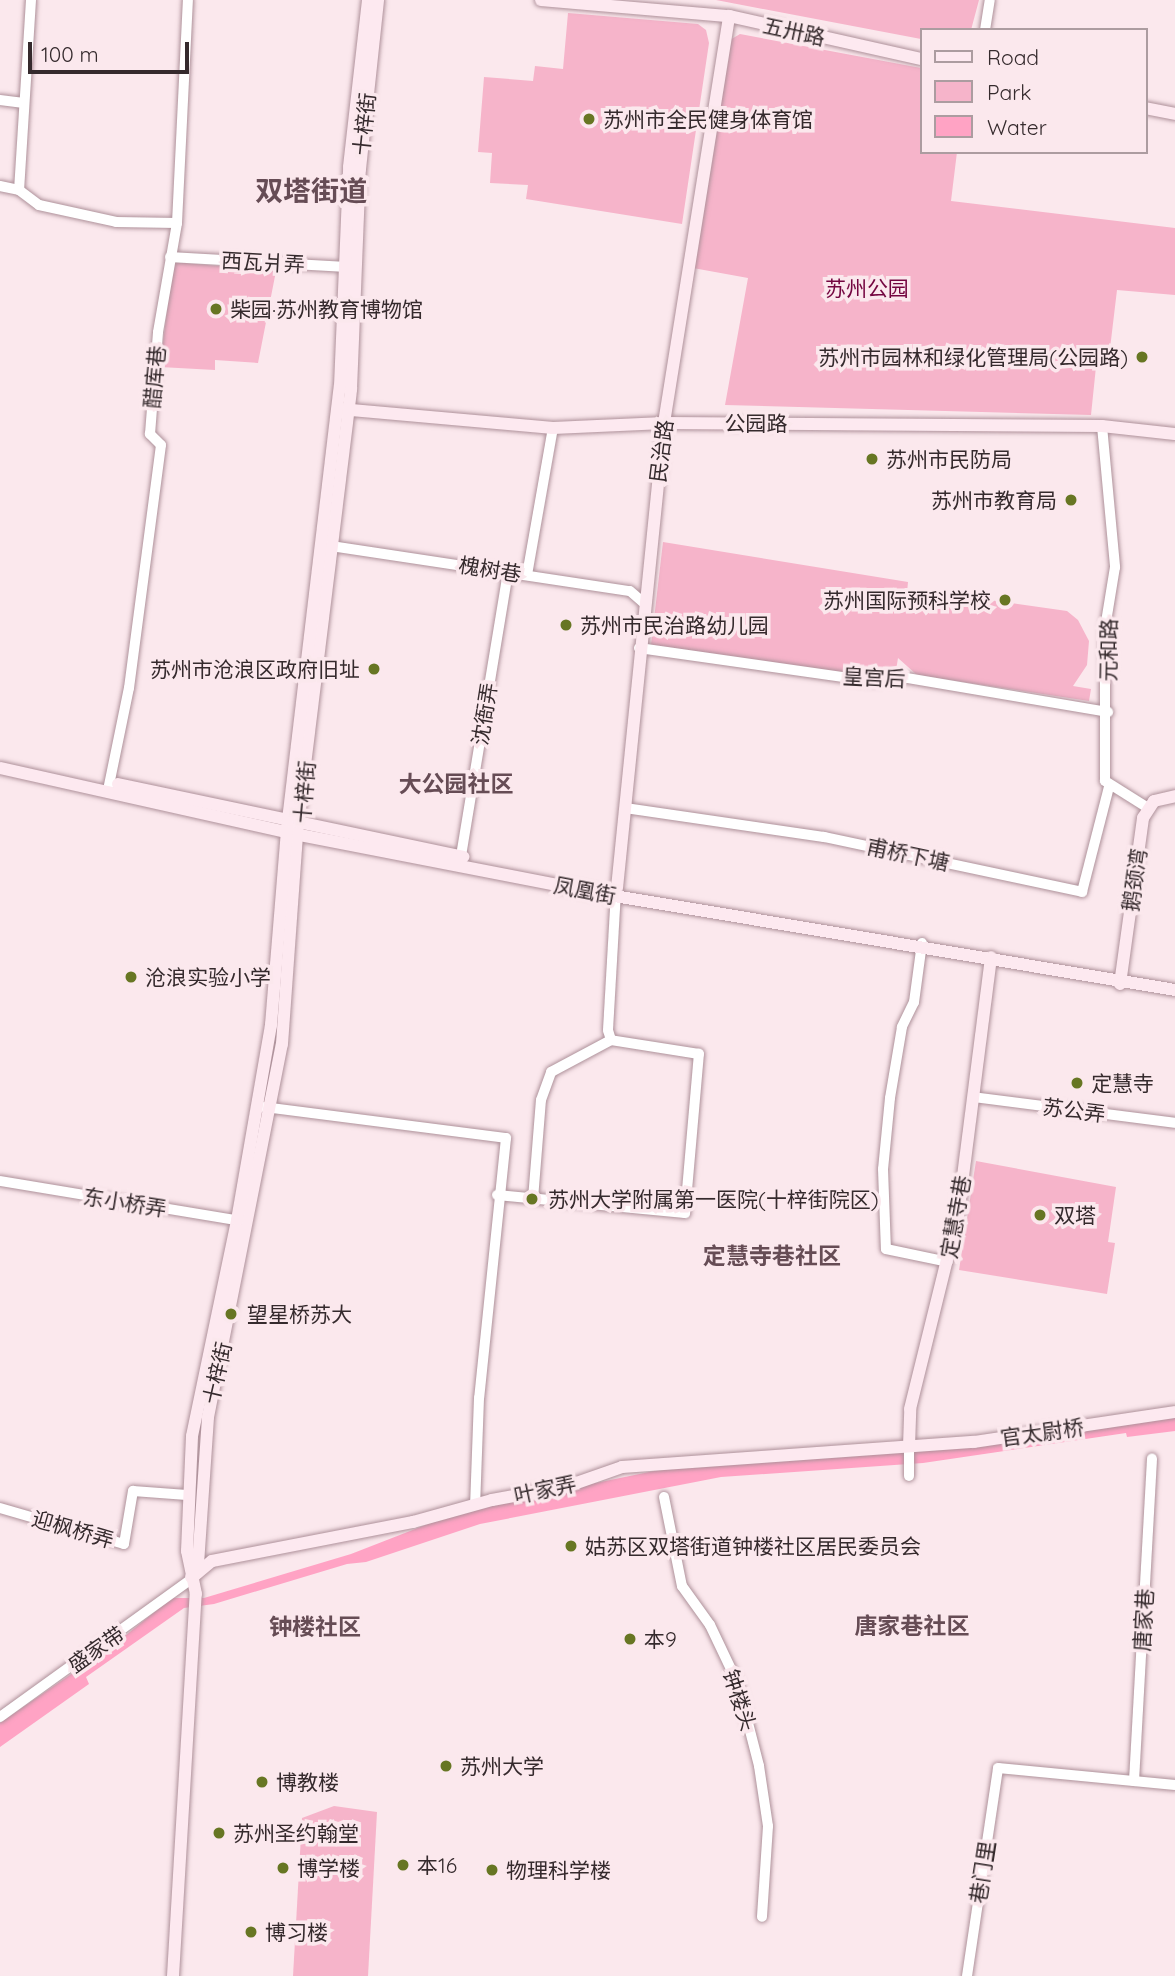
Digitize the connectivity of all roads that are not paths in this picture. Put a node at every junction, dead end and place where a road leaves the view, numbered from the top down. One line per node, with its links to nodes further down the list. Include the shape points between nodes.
1 (31, 0): 13 (street)
2 (188, 0): 18 (street, 醋库巷)
3 (368, 0): 20 (street, 十梓街, via 351,137)
4 (378, 0): 20 (street, 十梓街)
5 (541, 0): 7 (street, 五卅路)
6 (990, 0): 10 (street)
7 (585, 2): 8 (street, 五卅路)
8 (669, 5): 9 (street, 五卅路)
9 (729, 16): 11 (street, 五卅路); 22 (street, 民治路)
10 (985, 28)
11 (920, 59)
12 (0, 100): 13 (street)
13 (24, 103): 17 (street)
14 (1147, 108): 15 (street)
15 (1175, 114)
16 (0, 186): 17 (street)
17 (19, 190): 18 (street, via 40,205 116,222)
18 (177, 223): 19 (street, 醋库巷)
19 (170, 257): 20 (street, 西瓦爿弄); 34 (street, 醋库巷, via 150,434 161,446 129,688)
20 (350, 267): 21 (street, 十梓街)
21 (343, 409): 24 (street, 公园路); 26 (street, 十梓街); 39 (street, 十梓街)
22 (664, 423): 23 (street, 公园路); 24 (street, 公园路); 29 (street, 民治路)
23 (1102, 426): 25 (street, 公园路); 31 (street, 元和路, via 1115,566 1105,628)
24 (553, 428): 28 (street)
25 (1175, 434)
26 (331, 546): 27 (street, 槐树巷); 39 (street, 十梓街)
27 (508, 572): 28 (street, 槐树巷); 40 (street, 沈衙弄)
28 (527, 575): 29 (street, 槐树巷, via 630,591)
29 (644, 603): 30 (street, 民治路)
30 (639, 648): 31 (street, 皇宫后, via 872,681 907,678); 37 (street, 民治路)
31 (1108, 712): 35 (street, 元和路, via 1105,781)
32 (0, 760): 34 (street, 凤凰街)
33 (0, 768): 34 (street, 凤凰街)
34 (108, 786): 39 (street, 凤凰街)
35 (1109, 787): 37 (street, 甫桥下塘, via 1082,892 848,842); 38 (street)
36 (1175, 796): 38 (street)
37 (625, 808): 41 (street, 民治路)
38 (1148, 808): 44 (street, 鹅颈湾)
39 (294, 828): 40 (street, 凤凰街); 41 (street, 凤凰街); 48 (street, 十梓街)
40 (461, 856): 41 (street, 凤凰街)
41 (616, 892): 42 (street, 凤凰街); 46 (street)
42 (921, 946): 43 (street, 凤凰街); 54 (street, via 914,1002 902,1027 890,1098 883,1168 886,1249)
43 (991, 959): 44 (street, 凤凰街); 47 (street, 定慧寺巷)
44 (1120, 980): 45 (street, 凤凰街)
45 (1175, 990)
46 (611, 1040): 52 (street, via 551,1072 541,1100); 52 (street, via 699,1054 685,1213)
47 (973, 1097): 49 (street, 苏公弄); 54 (street, 定慧寺巷)
48 (265, 1107): 51 (street, via 506,1138); 53 (street, 十梓街)
49 (1175, 1123)
50 (0, 1181): 53 (street, 东小桥弄)
51 (497, 1195): 52 (street); 61 (street, via 479,1398)
52 (533, 1199)
53 (244, 1221): 59 (street, 十梓街, via 198,1404); 63 (street, 十梓街, via 208,1417 198,1564)
54 (948, 1262): 56 (street, 定慧寺巷, via 911,1409)
55 (1175, 1412): 56 (street, 官太尉桥)
56 (909, 1448): 58 (street, 定慧寺巷); 61 (street, 叶家弄, via 622,1467 568,1486)
57 (1152, 1459): 65 (street, 唐家巷)
58 (909, 1471)
59 (187, 1495): 62 (street, 迎枫桥弄, via 133,1491 124,1544); 63 (street, 十梓街)
60 (664, 1497): 67 (street, 钟楼头, via 682,1586 710,1625 738,1684 759,1766 768,1826)
61 (475, 1505): 63 (street, 叶家弄, via 413,1522 212,1561)
62 (0, 1508)
63 (191, 1578): 64 (street, 盛家带); 68 (street, 十梓街, via 196,1594)
64 (0, 1717)
65 (1134, 1781): 66 (street); 69 (street, 巷门里, via 998,1768)
66 (1175, 1785)
67 (762, 1917)
68 (173, 1976)
69 (967, 1976)

